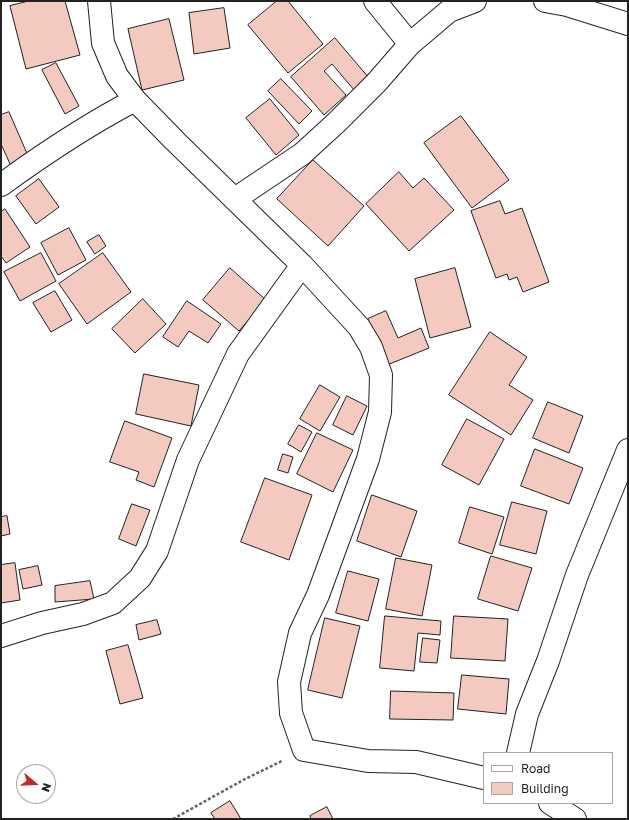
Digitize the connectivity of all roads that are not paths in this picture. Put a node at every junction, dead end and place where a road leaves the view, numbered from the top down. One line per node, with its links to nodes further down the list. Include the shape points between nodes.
1 (99, 1): 7 (street, via 103,43 117,76)
2 (375, 1): 6 (street)
3 (475, 1): 6 (street, via 449,11)
4 (545, 1): 5 (street, via 568,5)
5 (628, 24)
6 (410, 44): 9 (street, via 370,89 302,154)
7 (136, 100): 8 (street, via 95,121 52,148); 9 (street)
8 (1, 185)
9 (235, 199): 10 (street)
10 (302, 265): 12 (street, via 238,354 188,460 157,551 140,578 113,603 83,614); 14 (street, via 358,328 371,347 381,375 380,412 368,459 318,595 300,634 289,682 291,713 304,750 368,762 416,762)
11 (628, 450): 13 (street, via 577,575 527,714)
12 (1, 636)
13 (518, 752)
14 (483, 778)
15 (552, 804): 16 (street)
16 (575, 819)

